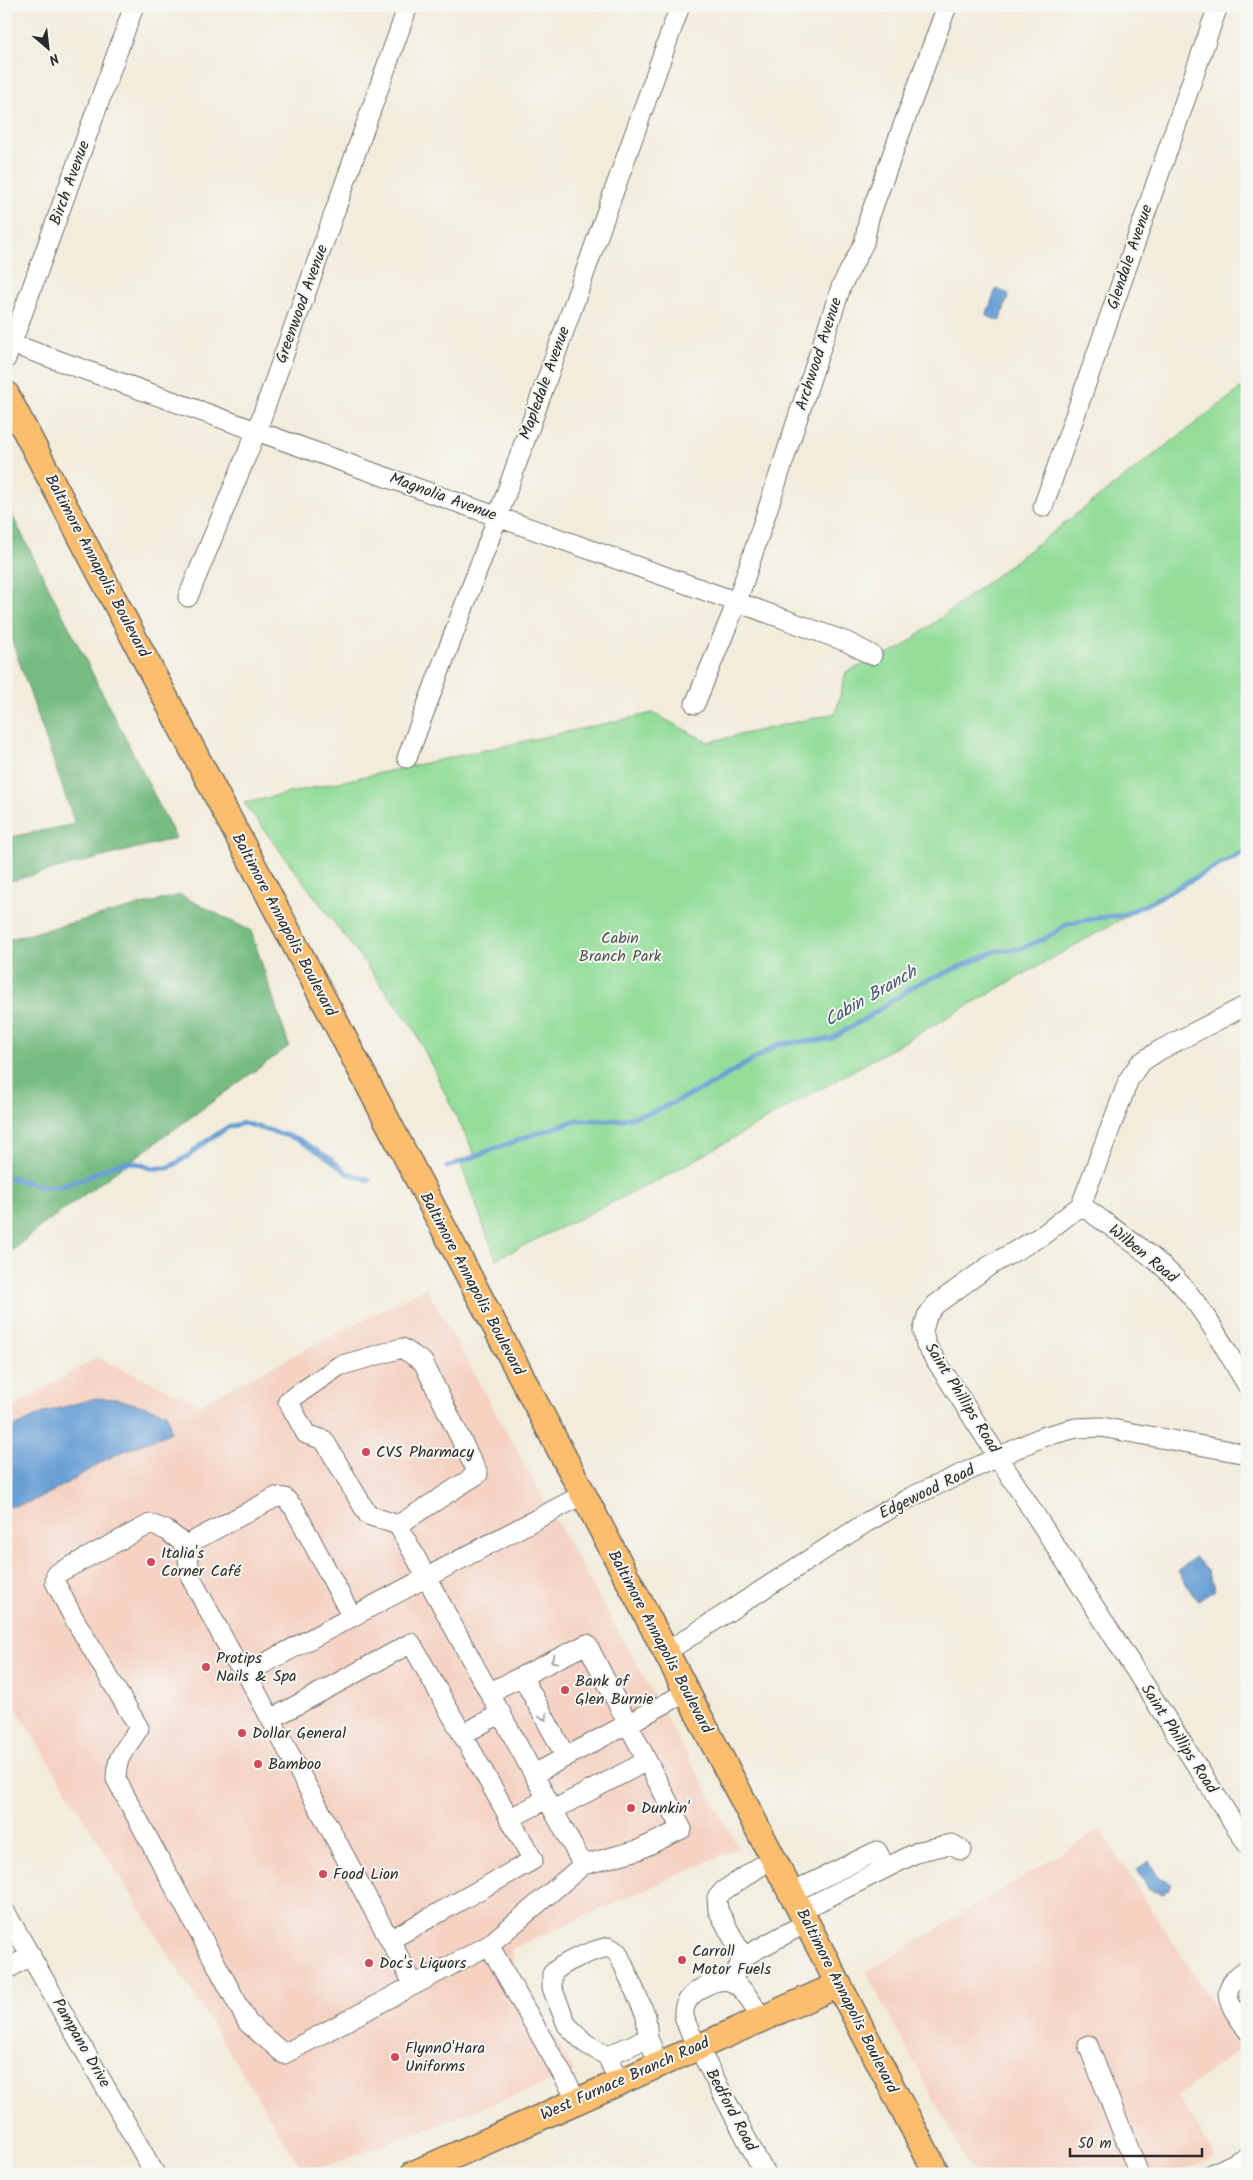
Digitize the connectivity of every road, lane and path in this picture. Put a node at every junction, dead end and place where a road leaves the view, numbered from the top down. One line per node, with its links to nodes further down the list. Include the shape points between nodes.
1 (134, 6): 6 (street, Birch Avenue)
2 (408, 6): 8 (street, Greenwood Avenue)
3 (680, 6): 10 (street, Mapledale Avenue)
4 (947, 6): 12 (street, Archwood Avenue, via 870,218 864,244 841,287)
5 (1218, 6): 9 (street, Glendale Avenue)
6 (9, 352): 8 (street, Magnolia Avenue)
7 (6, 394): 21 (main road, Baltimore Annapolis Boulevard)
8 (257, 430): 10 (street, Magnolia Avenue); 11 (street, Greenwood Avenue)
9 (1043, 507)
10 (498, 516): 12 (street, Magnolia Avenue); 15 (street, Mapledale Avenue)
11 (188, 597)
12 (737, 602): 13 (street, Magnolia Avenue, via 847,642); 14 (street, Archwood Avenue)
13 (872, 655)
14 (695, 704)
15 (407, 758)
16 (1247, 1005): 17 (street, via 1140,1063 1129,1079)
17 (1081, 1205): 18 (street, Wilben Road, via 1173,1276 1194,1301); 20 (street, Saint Phillips Road, via 1042,1235 989,1266 935,1305 927,1316 923,1332 926,1345)
18 (1247, 1385)
19 (1247, 1454): 20 (street, Edgewood Road, via 1101,1427 1076,1428 1042,1437)
20 (998, 1458): 26 (street, Edgewood Road, via 911,1497 867,1522); 40 (street, Saint Phillips Road)
21 (582, 1495): 24 (street); 26 (main road, Baltimore Annapolis Boulevard)
22 (398, 1525): 22 (street, via 368,1515 324,1440 306,1434 288,1401 339,1366 402,1348 423,1362 478,1474); 24 (street)
23 (186, 1545): 25 (street, via 276,1498 285,1498 294,1508); 27 (street, via 191,1578 235,1660); 54 (street, via 166,1530 150,1524 56,1574 55,1582 72,1615 139,1728 120,1754 116,1780 248,2023 284,2054)
24 (427, 1577): 25 (street); 29 (street)
25 (352, 1617): 27 (street)
26 (666, 1652): 30 (main road, Baltimore Annapolis Boulevard)
27 (246, 1673): 32 (street)
28 (522, 1676): 29 (street); 33 (street, one-way to 28, via 587,1644); 35 (street, one-way to 35)
29 (490, 1692): 31 (street)
30 (687, 1692): 33 (street); 42 (main road, Baltimore Annapolis Boulevard)
31 (501, 1714): 34 (street); 37 (street)
32 (271, 1719): 34 (street, via 410,1643); 46 (street)
33 (628, 1724): 35 (street); 36 (street)
34 (462, 1735): 39 (street)
35 (566, 1757): 37 (street)
36 (647, 1761): 38 (street); 43 (street, via 682,1829 638,1850)
37 (534, 1774): 38 (street)
38 (550, 1805): 39 (street); 43 (street)
39 (509, 1819): 46 (street, via 533,1860)
40 (1247, 1844)
41 (962, 1850): 44 (street, via 952,1844 938,1845 920,1850 886,1868 877,1851)
42 (773, 1858): 44 (main road, Baltimore Annapolis Boulevard); 49 (street, via 717,1898 718,1910)
43 (583, 1865): 47 (street)
44 (799, 1909): 49 (street); 53 (main road, Baltimore Annapolis Boulevard)
45 (6, 1913): 48 (street, Pampano Drive)
46 (390, 1940): 54 (street)
47 (489, 1945): 54 (street); 63 (street)
48 (31, 1955): 51 (street); 66 (street, Pampano Drive)
49 (742, 1957): 52 (street)
50 (1247, 1969): 56 (street, via 1235,1977 1228,1989 1228,2000)
51 (6, 1970)
52 (732, 1981): 55 (street); 59 (street, Bedford Road, via 719,1981 698,1990 685,2005 684,2014)
53 (838, 1984): 55 (main road, West Furnace Branch Road); 69 (main road, Baltimore Annapolis Boulevard)
54 (414, 1985)
55 (762, 2018): 59 (main road, West Furnace Branch Road)
56 (1247, 2030)
57 (648, 2038): 60 (street); 60 (street, via 646,2016 618,1953 609,1947 600,1948 557,1968 552,1974 552,1988 568,2025 585,2043); 61 (street)
58 (1088, 2046): 70 (street)
59 (698, 2047): 61 (main road, West Furnace Branch Road); 68 (street, Bedford Road)
60 (607, 2056): 62 (street)
61 (660, 2064): 62 (main road, West Furnace Branch Road)
62 (619, 2082): 63 (main road, West Furnace Branch Road)
63 (577, 2100): 67 (main road, West Furnace Branch Road)
64 (1247, 2157): 65 (street)
65 (1218, 2172)
66 (155, 2174)
67 (413, 2174)
68 (765, 2174)
69 (937, 2174)
70 (1139, 2174)

